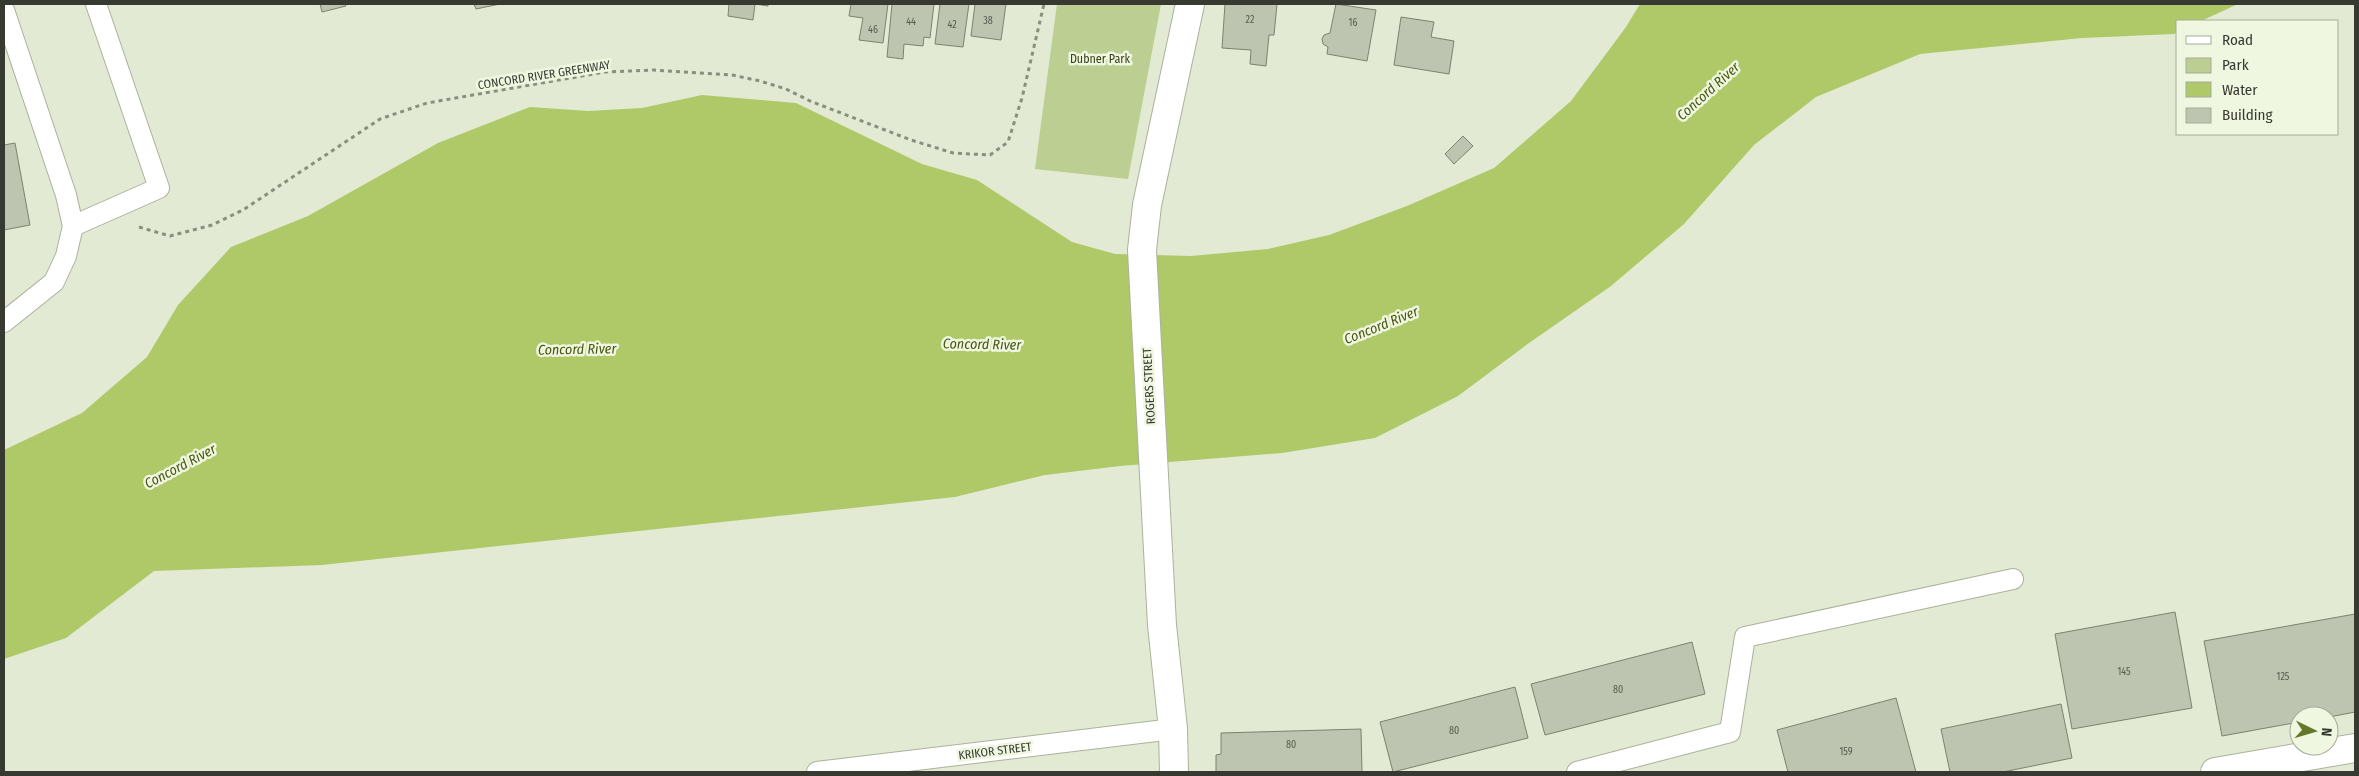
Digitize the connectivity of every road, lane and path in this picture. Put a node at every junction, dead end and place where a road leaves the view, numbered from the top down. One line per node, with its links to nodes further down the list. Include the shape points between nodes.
1 (96, 4): 5 (lane, via 159,188)
2 (1044, 4): 5 (path, CONCORD RIVER GREENWAY, via 1008,142 990,155 953,152 911,140 760,81 732,75 664,71 605,72 427,103 380,119 243,210 192,231 170,236 137,227)
3 (1190, 4): 9 (street, ROGERS STREET, via 1147,205 1142,250 1162,625)
4 (4, 10): 6 (lane, via 66,195)
5 (119, 206): 6 (lane)
6 (73, 226): 7 (lane, via 66,256 54,282)
7 (4, 322)
8 (2013, 579): 13 (lane, via 1745,637 1730,732)
9 (1173, 729): 11 (lane, KRIKOR STREET); 12 (street, ROGERS STREET)
10 (2355, 748): 14 (street)
11 (817, 772)
12 (1174, 772)
13 (1577, 772)
14 (2215, 772)

